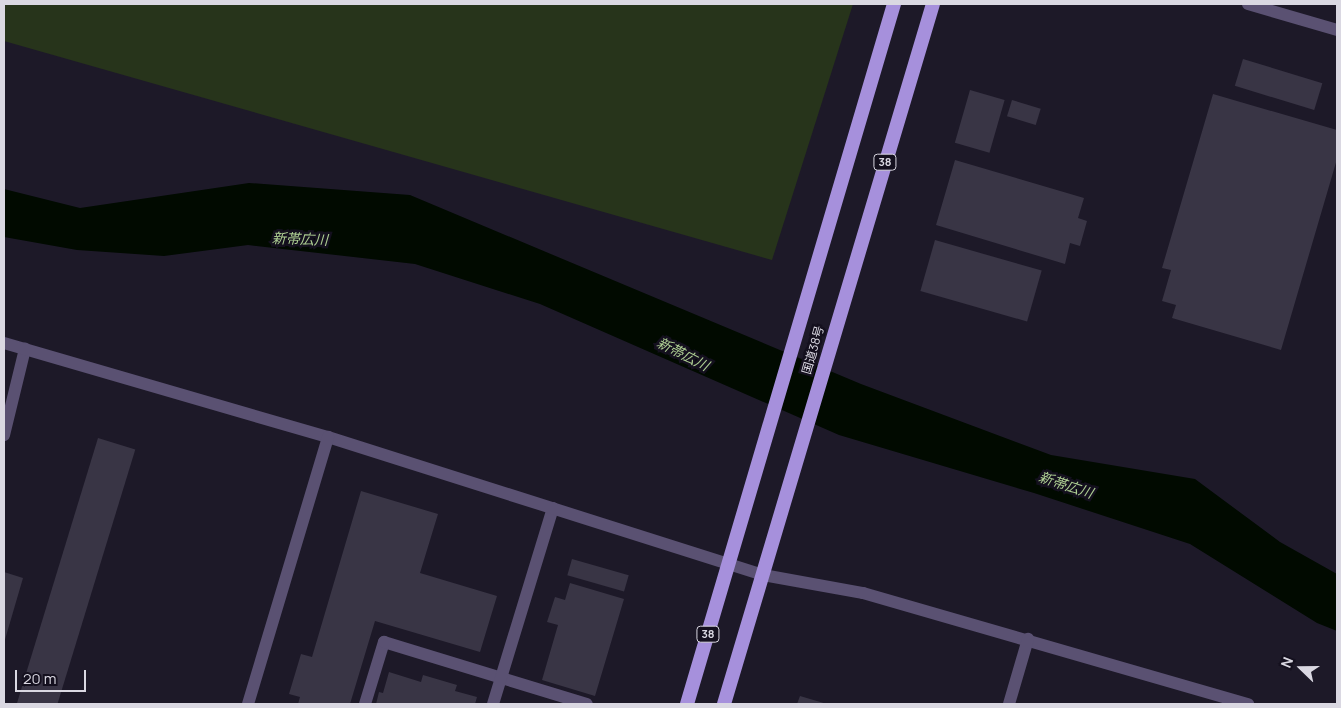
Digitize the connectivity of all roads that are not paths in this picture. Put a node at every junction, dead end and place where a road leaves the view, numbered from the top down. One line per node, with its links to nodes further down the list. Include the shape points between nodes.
1 (894, 4): 10 (highway, 国道38号 / 38)
2 (933, 4): 11 (highway, 国道38号 / 38)
3 (1248, 4): 4 (street)
4 (1337, 30)
5 (4, 343): 6 (street)
6 (26, 349): 7 (street); 8 (street)
7 (4, 435)
8 (328, 437): 9 (street); 14 (street)
9 (553, 508): 10 (street); 13 (street)
10 (729, 563): 11 (street); 18 (highway, 国道38号 / 38)
11 (763, 575): 12 (street, via 863,593); 19 (highway, 国道38号 / 38)
12 (1028, 639): 20 (street); 21 (street)
13 (501, 680): 15 (street, via 384,642); 16 (street); 17 (street)
14 (248, 704)
15 (365, 704)
16 (493, 704)
17 (587, 704)
18 (687, 704)
19 (724, 704)
20 (1009, 704)
21 (1248, 704)

